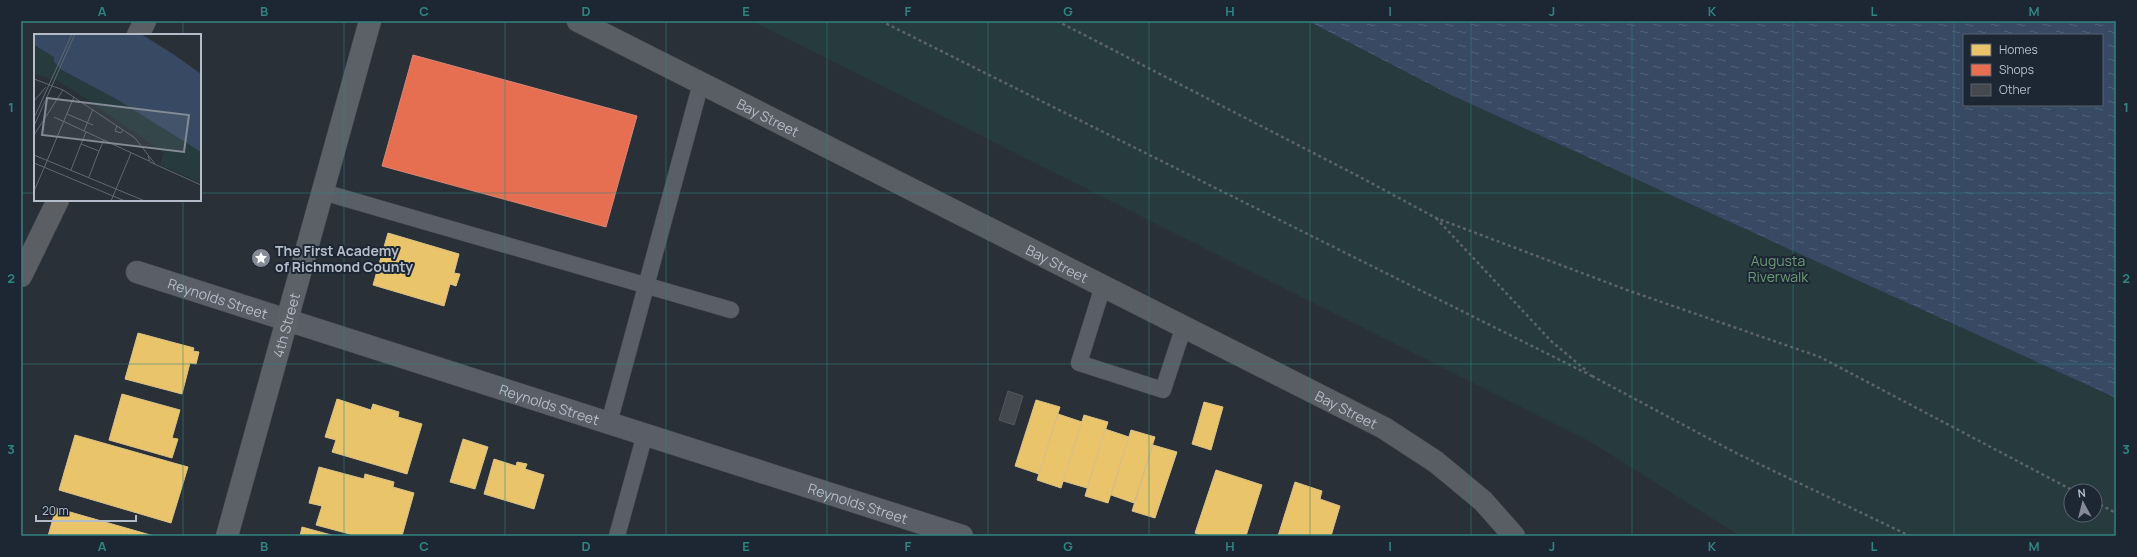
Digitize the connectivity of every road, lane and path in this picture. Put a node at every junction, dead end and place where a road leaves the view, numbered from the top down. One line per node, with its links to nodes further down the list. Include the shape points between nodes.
1 (145, 21): 6 (highway)
2 (370, 21): 8 (main road, 4th Street)
3 (578, 21): 7 (main road, Bay Street)
4 (881, 21): 18 (path)
5 (1057, 21): 10 (path)
6 (138, 34)
7 (701, 83): 13 (lane); 14 (main road, Bay Street)
8 (323, 192): 13 (lane); 16 (main road, 4th Street)
9 (58, 201): 12 (highway)
10 (1436, 218): 18 (path, via 1551,341); 21 (path, via 1627,290 1820,358)
11 (137, 272): 16 (street, Reynolds Street)
12 (21, 276)
13 (646, 285): 15 (lane); 19 (lane)
14 (1103, 286): 17 (main road, Bay Street); 17 (lane, via 1078,363 1163,390)
15 (731, 310)
16 (287, 320): 19 (street, Reynolds Street); 25 (main road, 4th Street)
17 (1184, 326): 28 (main road, Bay Street, via 1384,428 1436,462 1483,501)
18 (1592, 376): 29 (path, via 1736,453)
19 (609, 423): 20 (street, Reynolds Street)
20 (645, 434): 24 (street, Reynolds Street); 26 (lane)
21 (2063, 485)
22 (2103, 506): 23 (path)
23 (2116, 512)
24 (918, 529): 27 (street, Reynolds Street)
25 (227, 536)
26 (617, 536)
27 (962, 536)
28 (1514, 536)
29 (1910, 536)

